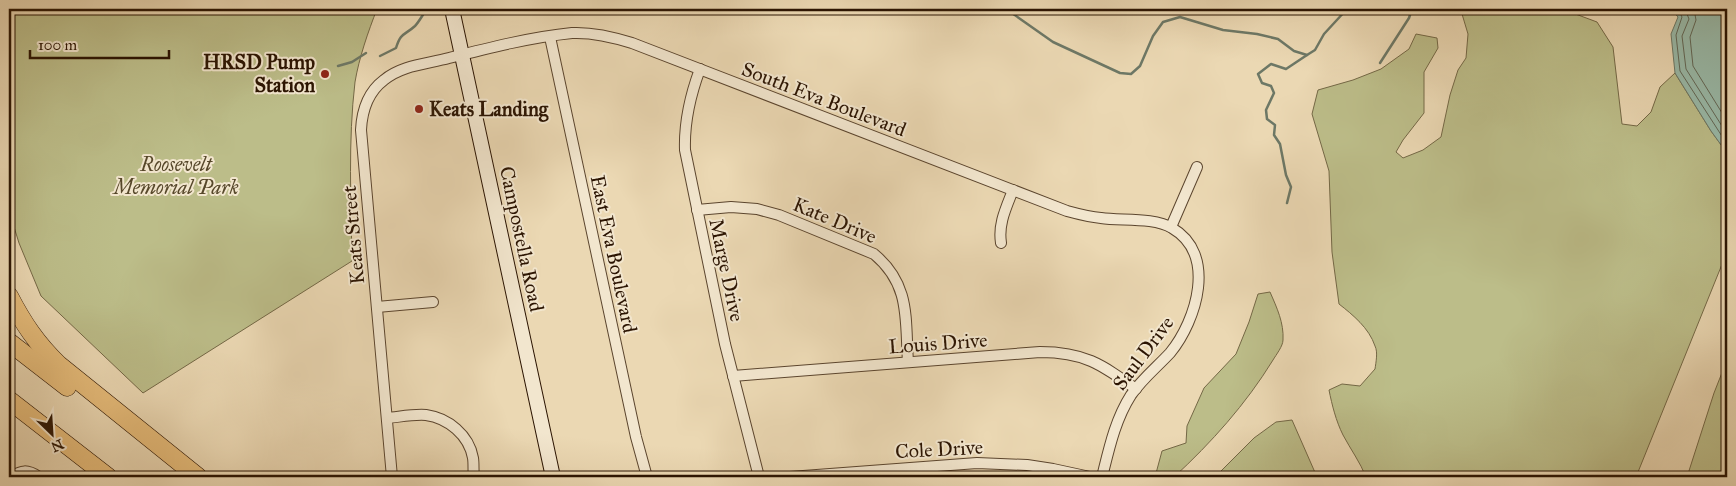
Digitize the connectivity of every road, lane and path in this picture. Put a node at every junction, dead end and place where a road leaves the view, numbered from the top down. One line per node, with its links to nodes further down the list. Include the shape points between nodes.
1 (452, 9): 3 (main road, Campostella Road)
2 (550, 37): 3 (street, South Eva Boulevard); 4 (street, South Eva Boulevard, via 573,33 612,37); 29 (street, East Eva Boulevard)
3 (462, 54): 12 (street, Keats Street, via 392,74 376,87 363,110 361,130); 28 (main road, Campostella Road)
4 (700, 70): 6 (street, South Eva Boulevard); 7 (street, Marge Drive, via 688,105 684,137)
5 (1197, 167): 8 (street)
6 (1013, 190): 8 (street, South Eva Boulevard, via 1083,215 1161,223); 9 (street, via 1001,222)
7 (697, 210): 14 (street, Kate Drive, via 731,206 757,209 874,254 885,263 900,288); 15 (street, Marge Drive)
8 (1171, 227): 16 (street, Saul Drive, via 1186,240 1198,265 1197,297 1179,339)
9 (1001, 243)
10 (9, 296): 25 (highway, via 41,348 59,366)
11 (434, 302): 12 (street)
12 (377, 307): 19 (street, Keats Street)
13 (9, 342): 24 (highway)
14 (908, 362): 15 (street, Louis Drive); 16 (street, Louis Drive, via 1057,352 1094,361)
15 (733, 376): 30 (street, Marge Drive)
16 (1136, 389): 33 (street, Saul Drive, via 1117,424)
17 (9, 400): 23 (highway)
18 (9, 416): 22 (highway)
19 (387, 418): 26 (street, Keats Street); 27 (street, via 428,416 453,426 470,450)
20 (10, 477): 21 (street, via 25,470)
21 (39, 477)
22 (103, 477)
23 (108, 477)
24 (187, 477)
25 (198, 477)
26 (392, 477)
27 (474, 477)
28 (553, 477)
29 (647, 477)
30 (759, 477)
31 (790, 477): 32 (street, Cole Drive, via 977,463 1027,465)
32 (1090, 477)
33 (1102, 477)

